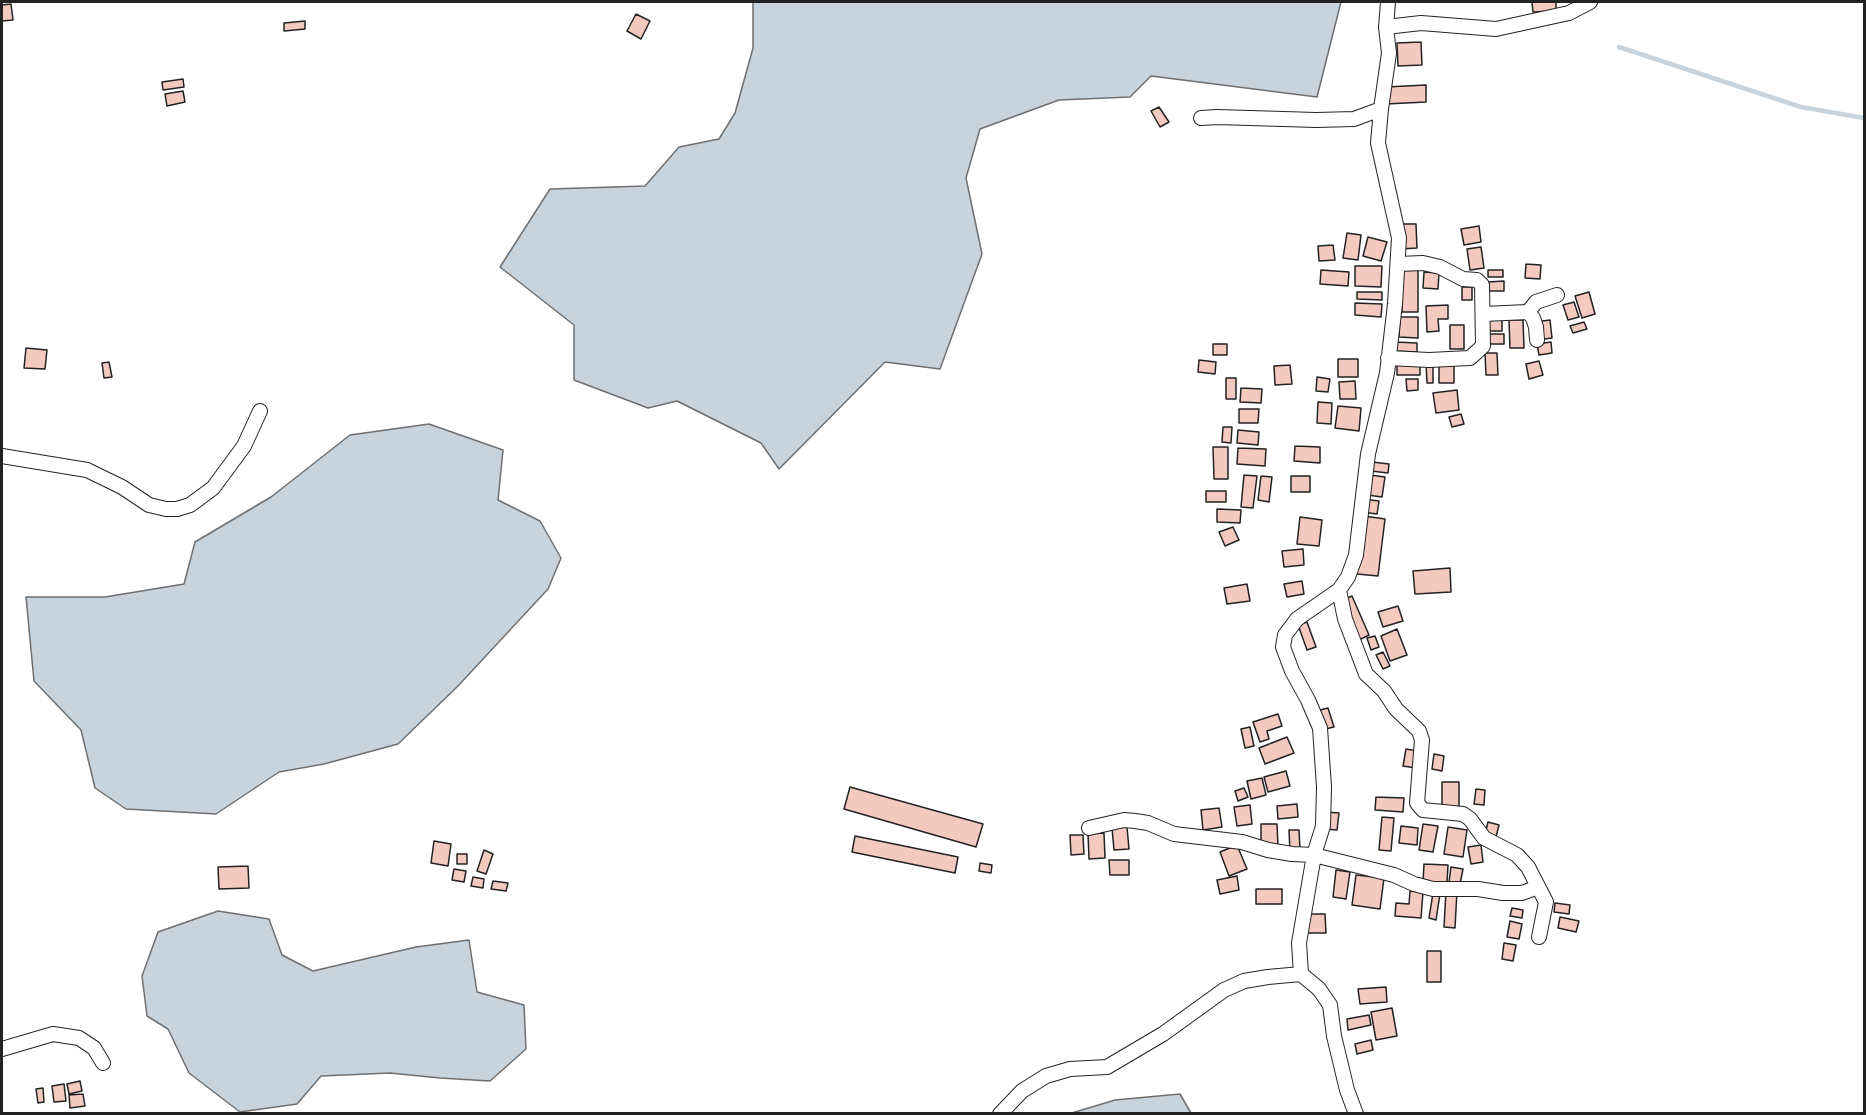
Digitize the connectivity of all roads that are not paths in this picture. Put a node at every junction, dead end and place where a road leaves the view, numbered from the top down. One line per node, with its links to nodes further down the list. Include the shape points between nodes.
1 (1388, 2): 3 (street)
2 (1590, 2): 3 (street, via 1569,13 1496,29 1421,23)
3 (1386, 27): 4 (street, via 1389,53)
4 (1381, 109): 5 (street, via 1354,119); 6 (street, via 1378,142 1399,238)
5 (1201, 118)
6 (1398, 264): 9 (street, via 1423,263 1463,279 1477,280 1482,285); 11 (street)
7 (1557, 295): 8 (street, via 1536,302)
8 (1528, 312): 9 (street); 10 (street, via 1536,327)
9 (1482, 314): 11 (street, via 1482,346 1470,358)
10 (1536, 340)
11 (1389, 358): 14 (street, via 1368,454 1356,555)
12 (260, 411): 13 (street, via 244,446 213,488 190,505 177,509 149,505 87,470)
13 (2, 456)
14 (1339, 590): 16 (street, via 1297,619 1285,635 1283,647 1320,728 1323,826); 17 (street, via 1345,619 1366,674 1419,731 1419,807 1463,814 1484,838 1517,855)
15 (1089, 828): 16 (street, via 1135,820 1174,834)
16 (1314, 855): 17 (street, via 1433,889 1522,893); 19 (street, via 1299,943)
17 (1538, 886): 18 (street, via 1546,902)
18 (1539, 937)
19 (1301, 974): 22 (street, via 1268,976 1224,990 1163,1034 1107,1067 1070,1069 1046,1076 1022,1091); 23 (street, via 1330,1005 1334,1036)
20 (2, 1049): 21 (street, via 54,1034 79,1038 94,1048)
21 (103, 1063)
22 (1000, 1113)
23 (1356, 1113)

